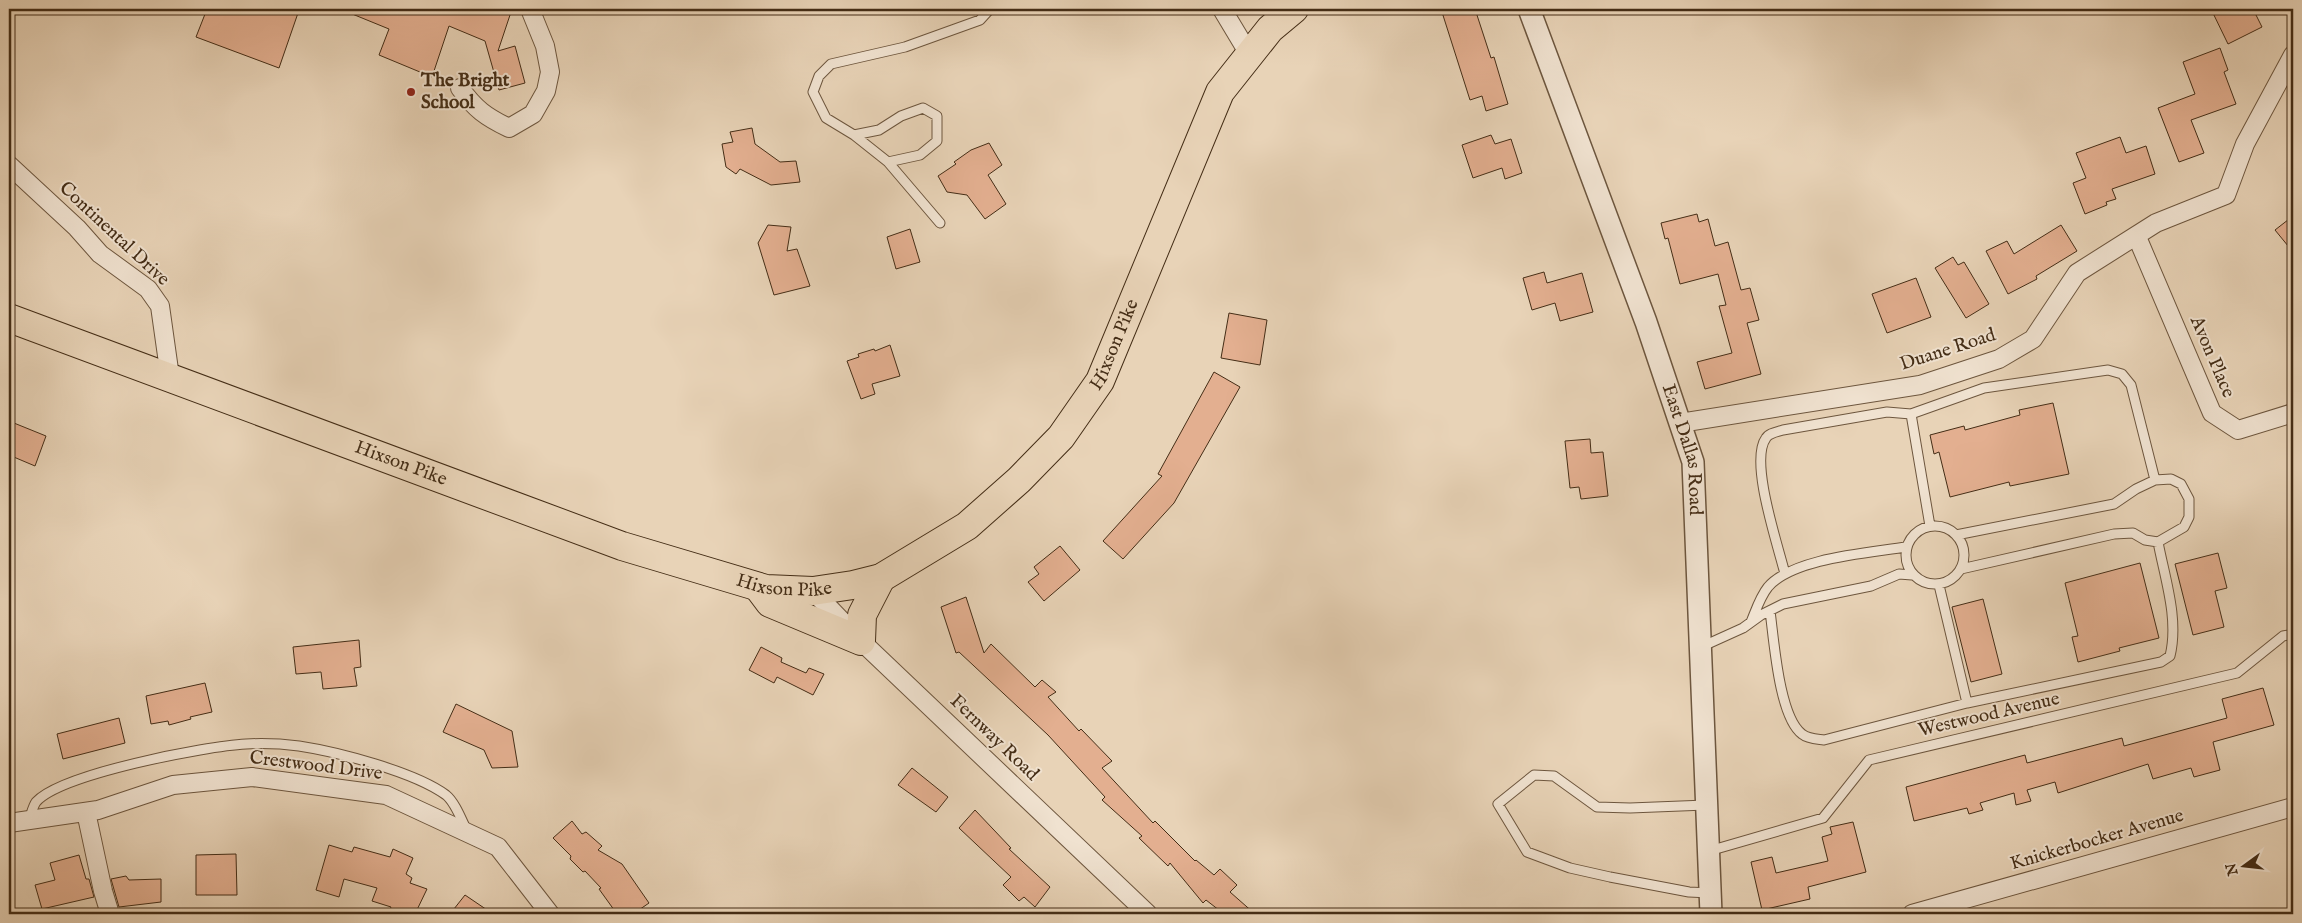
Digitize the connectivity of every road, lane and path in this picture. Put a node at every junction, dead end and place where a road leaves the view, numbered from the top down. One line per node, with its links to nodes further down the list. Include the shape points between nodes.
1 (530, 9): 8 (street, via 545,46 550,72 546,91 533,114 509,128 474,107)
2 (990, 9): 9 (lane, via 980,20 905,47 831,64 819,76 814,92 826,118)
3 (1222, 9): 6 (street)
4 (1294, 9): 6 (main road, Hixson Pike, via 1270,29)
5 (1529, 9): 18 (street, East Dallas Road, via 1646,322)
6 (1249, 54): 27 (main road, Hixson Pike, via 1220,92 1100,381 1061,437 967,526)
7 (2293, 55): 13 (street, Duane Road, via 2245,144 2226,195 2156,223)
8 (460, 88)
9 (854, 135): 10 (lane); 10 (lane, via 879,130 901,116 923,108 938,116 937,141 920,155)
10 (888, 162): 12 (lane)
11 (9, 165): 15 (street, Continental Drive, via 77,228 100,254 148,289 160,306)
12 (940, 223)
13 (2137, 237): 16 (street, Avon Place, via 2212,413 2238,430); 18 (street, Duane Road, via 2077,273 2033,339 1999,359 1920,385)
14 (9, 318): 15 (main road, Hixson Pike)
15 (170, 376): 29 (main road, Hixson Pike, via 622,546)
16 (2293, 412)
17 (1911, 414): 19 (lane, via 1984,388 2108,370 2122,374 2131,385); 20 (lane); 25 (lane, via 1877,413 1783,430 1768,435 1764,440 1759,455 1760,474)
18 (1680, 423): 35 (street, East Dallas Road, via 1694,462)
19 (2154, 480): 21 (lane, via 2114,504); 22 (lane, via 2171,479 2181,484 2189,499 2189,517 2184,527)
20 (1930, 526): 21 (lane, via 1939,526); 23 (lane, via 1911,537)
21 (1956, 535): 24 (lane, via 1964,558)
22 (2158, 542): 24 (lane, via 2145,540 2133,533 2114,534); 36 (lane, via 2173,619 2174,641 2170,656 2161,662)
23 (1906, 547): 25 (lane, via 1804,565); 26 (lane, via 1905,557)
24 (1961, 569): 28 (lane, via 1948,582)
25 (1784, 574): 32 (lane, via 1769,586 1760,599)
26 (1912, 575): 28 (lane, via 1924,583); 31 (lane, via 1899,574 1871,586 1783,604)
27 (881, 578): 30 (main road, Hixson Pike); 34 (main road, via 862,615)
28 (1939, 585): 36 (lane)
29 (758, 586): 30 (main road, Hixson Pike); 34 (main road, via 770,604)
30 (812, 591): 34 (street, Fernway Road)
31 (1770, 611): 32 (lane); 36 (lane, via 1785,704 1793,723 1810,738 1824,740)
32 (1751, 622): 35 (lane)
33 (2293, 634): 43 (lane, Westwood Avenue, via 2283,636 2237,673 1869,760 1823,818)
34 (861, 641): 47 (street, Fernway Road)
35 (1700, 647): 37 (street, East Dallas Road)
36 (1967, 703)
37 (1707, 805): 43 (street, East Dallas Road); 44 (lane, via 1597,807 1554,776 1534,775 1498,804 1527,852 1570,868 1610,877)
38 (2293, 807): 49 (street, Knickerbocker Avenue)
39 (86, 812): 40 (street, Crestwood Drive); 42 (street, Crestwood Drive, via 173,785 252,777 386,795); 45 (street)
40 (29, 820): 41 (street, Crestwood Drive); 42 (lane, via 36,803 55,788 82,777 177,755 246,744 299,746 372,763 419,780 448,796)
41 (9, 823)
42 (468, 833): 46 (street, Crestwood Drive, via 498,847)
43 (1709, 851): 44 (street, East Dallas Road)
44 (1710, 893): 48 (street, East Dallas Road)
45 (110, 914)
46 (550, 914)
47 (1148, 914)
48 (1711, 914)
49 (1912, 914)

